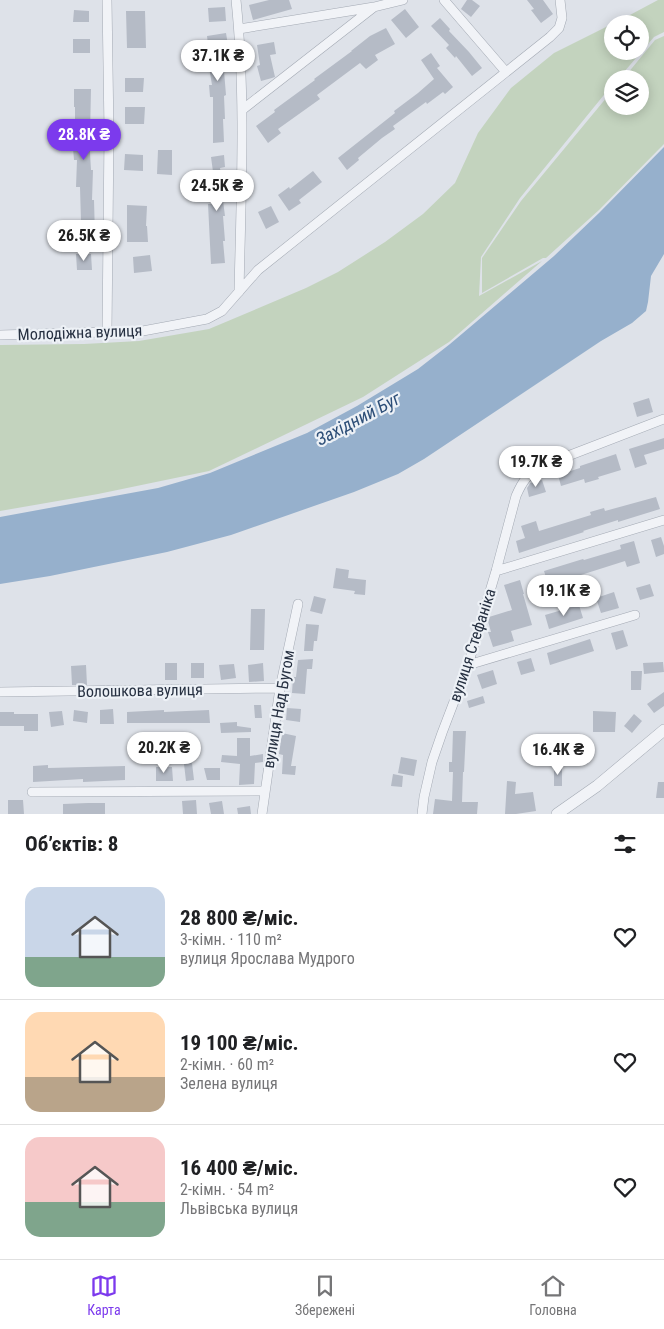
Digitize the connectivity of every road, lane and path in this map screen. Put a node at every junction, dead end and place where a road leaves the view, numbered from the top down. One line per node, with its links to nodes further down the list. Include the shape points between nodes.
1 (107, 0): 11 (street, via 110,132)
2 (236, 0): 7 (street)
3 (403, 0): 6 (street)
4 (444, 0): 8 (street)
5 (561, 2): 8 (street, Молодіжна вулиця, via 559,28)
6 (374, 7): 7 (street); 9 (street)
7 (239, 29): 9 (street)
8 (506, 72): 10 (street, Молодіжна вулиця, via 258,270)
9 (242, 110): 10 (street)
10 (239, 292): 11 (street, Молодіжна вулиця, via 222,311 207,319 132,333)
11 (107, 332): 12 (street, Молодіжна вулиця)
12 (0, 335)
13 (664, 419): 15 (street, вулиця Стефаніка, via 542,466 527,476 516,496)
14 (664, 520): 15 (street)
15 (496, 571): 18 (street, вулиця Стефаніка)
16 (298, 604): 19 (street, вулиця Над Бугом)
17 (635, 615): 18 (street)
18 (468, 665): 25 (street, вулиця Стефаніка, via 432,762)
19 (280, 688): 20 (street, Волошкова вулиця); 22 (street, вулиця Над Бугом)
20 (0, 692)
21 (664, 730): 26 (street, via 598,786)
22 (265, 791): 23 (street); 24 (street, вулиця Над Бугом)
23 (32, 792)
24 (262, 814)
25 (422, 814)
26 (557, 814)

